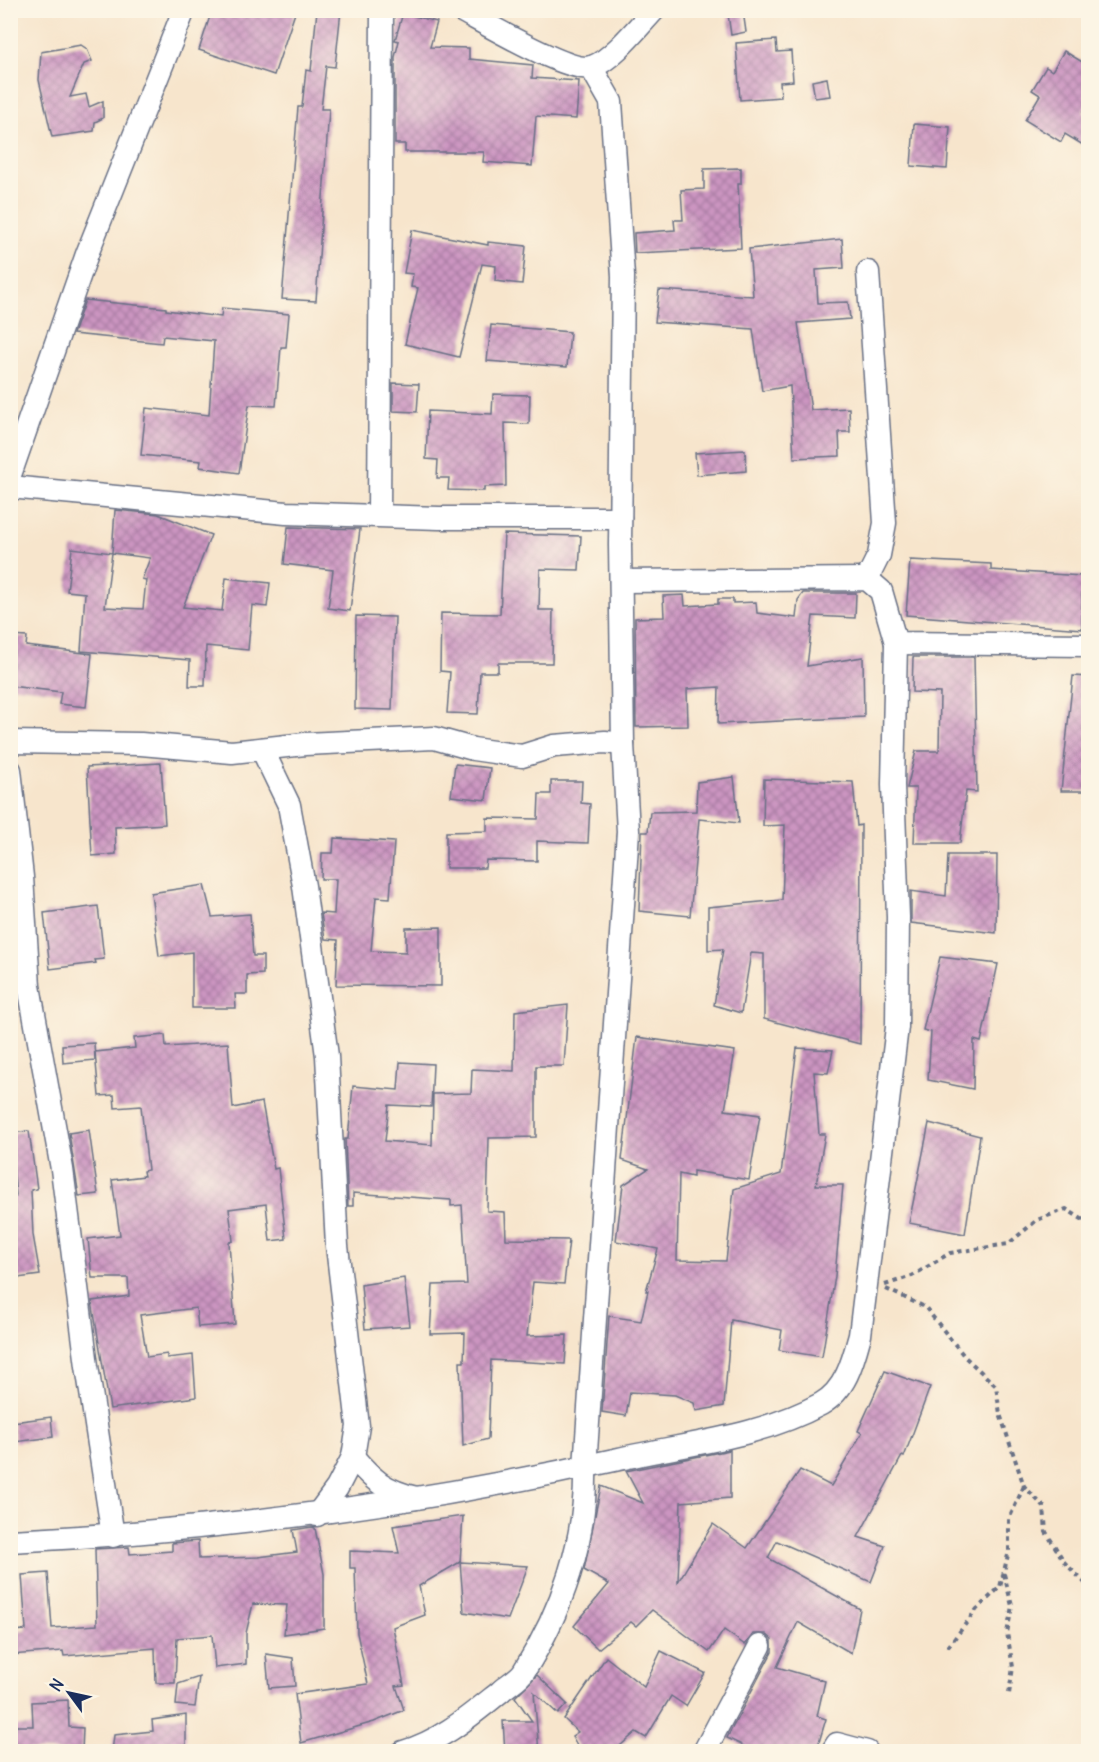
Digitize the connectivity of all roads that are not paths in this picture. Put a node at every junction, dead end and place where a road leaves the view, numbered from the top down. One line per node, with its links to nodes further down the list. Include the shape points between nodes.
1 (184, 10): 7 (street, via 87,254)
2 (382, 10): 9 (street)
3 (460, 10): 5 (street, via 548,56 572,66)
4 (654, 10): 5 (street, via 623,45)
5 (591, 67): 10 (street, via 611,102 617,162 623,276)
6 (868, 272): 11 (street, via 885,523 879,555)
7 (10, 475)
8 (10, 487): 9 (street, via 286,513)
9 (379, 515): 10 (street)
10 (620, 518): 12 (street)
11 (867, 579): 12 (street); 13 (street, via 881,591)
12 (621, 580): 16 (street)
13 (896, 643): 14 (street); 20 (street, via 893,785 897,1027 866,1291 851,1366 840,1387 822,1403 748,1434)
14 (1089, 645)
15 (10, 742): 17 (street, via 141,744 232,752)
16 (623, 744): 17 (street, via 555,746 522,756 434,738); 20 (street, via 628,831)
17 (262, 749): 19 (street, via 289,805 327,1056 337,1246 358,1426)
18 (10, 770): 23 (street, via 29,986 63,1169)
19 (353, 1457): 21 (street, via 392,1492); 22 (street)
20 (585, 1467): 21 (street); 26 (street, via 586,1498 567,1585 523,1673 458,1725)
21 (420, 1499): 22 (street)
22 (317, 1515): 23 (street)
23 (113, 1536): 24 (street)
24 (10, 1541)
25 (760, 1646): 27 (street)
26 (403, 1752)
27 (704, 1752)
28 (832, 1752): 29 (street, via 837,1744)
29 (867, 1752)

